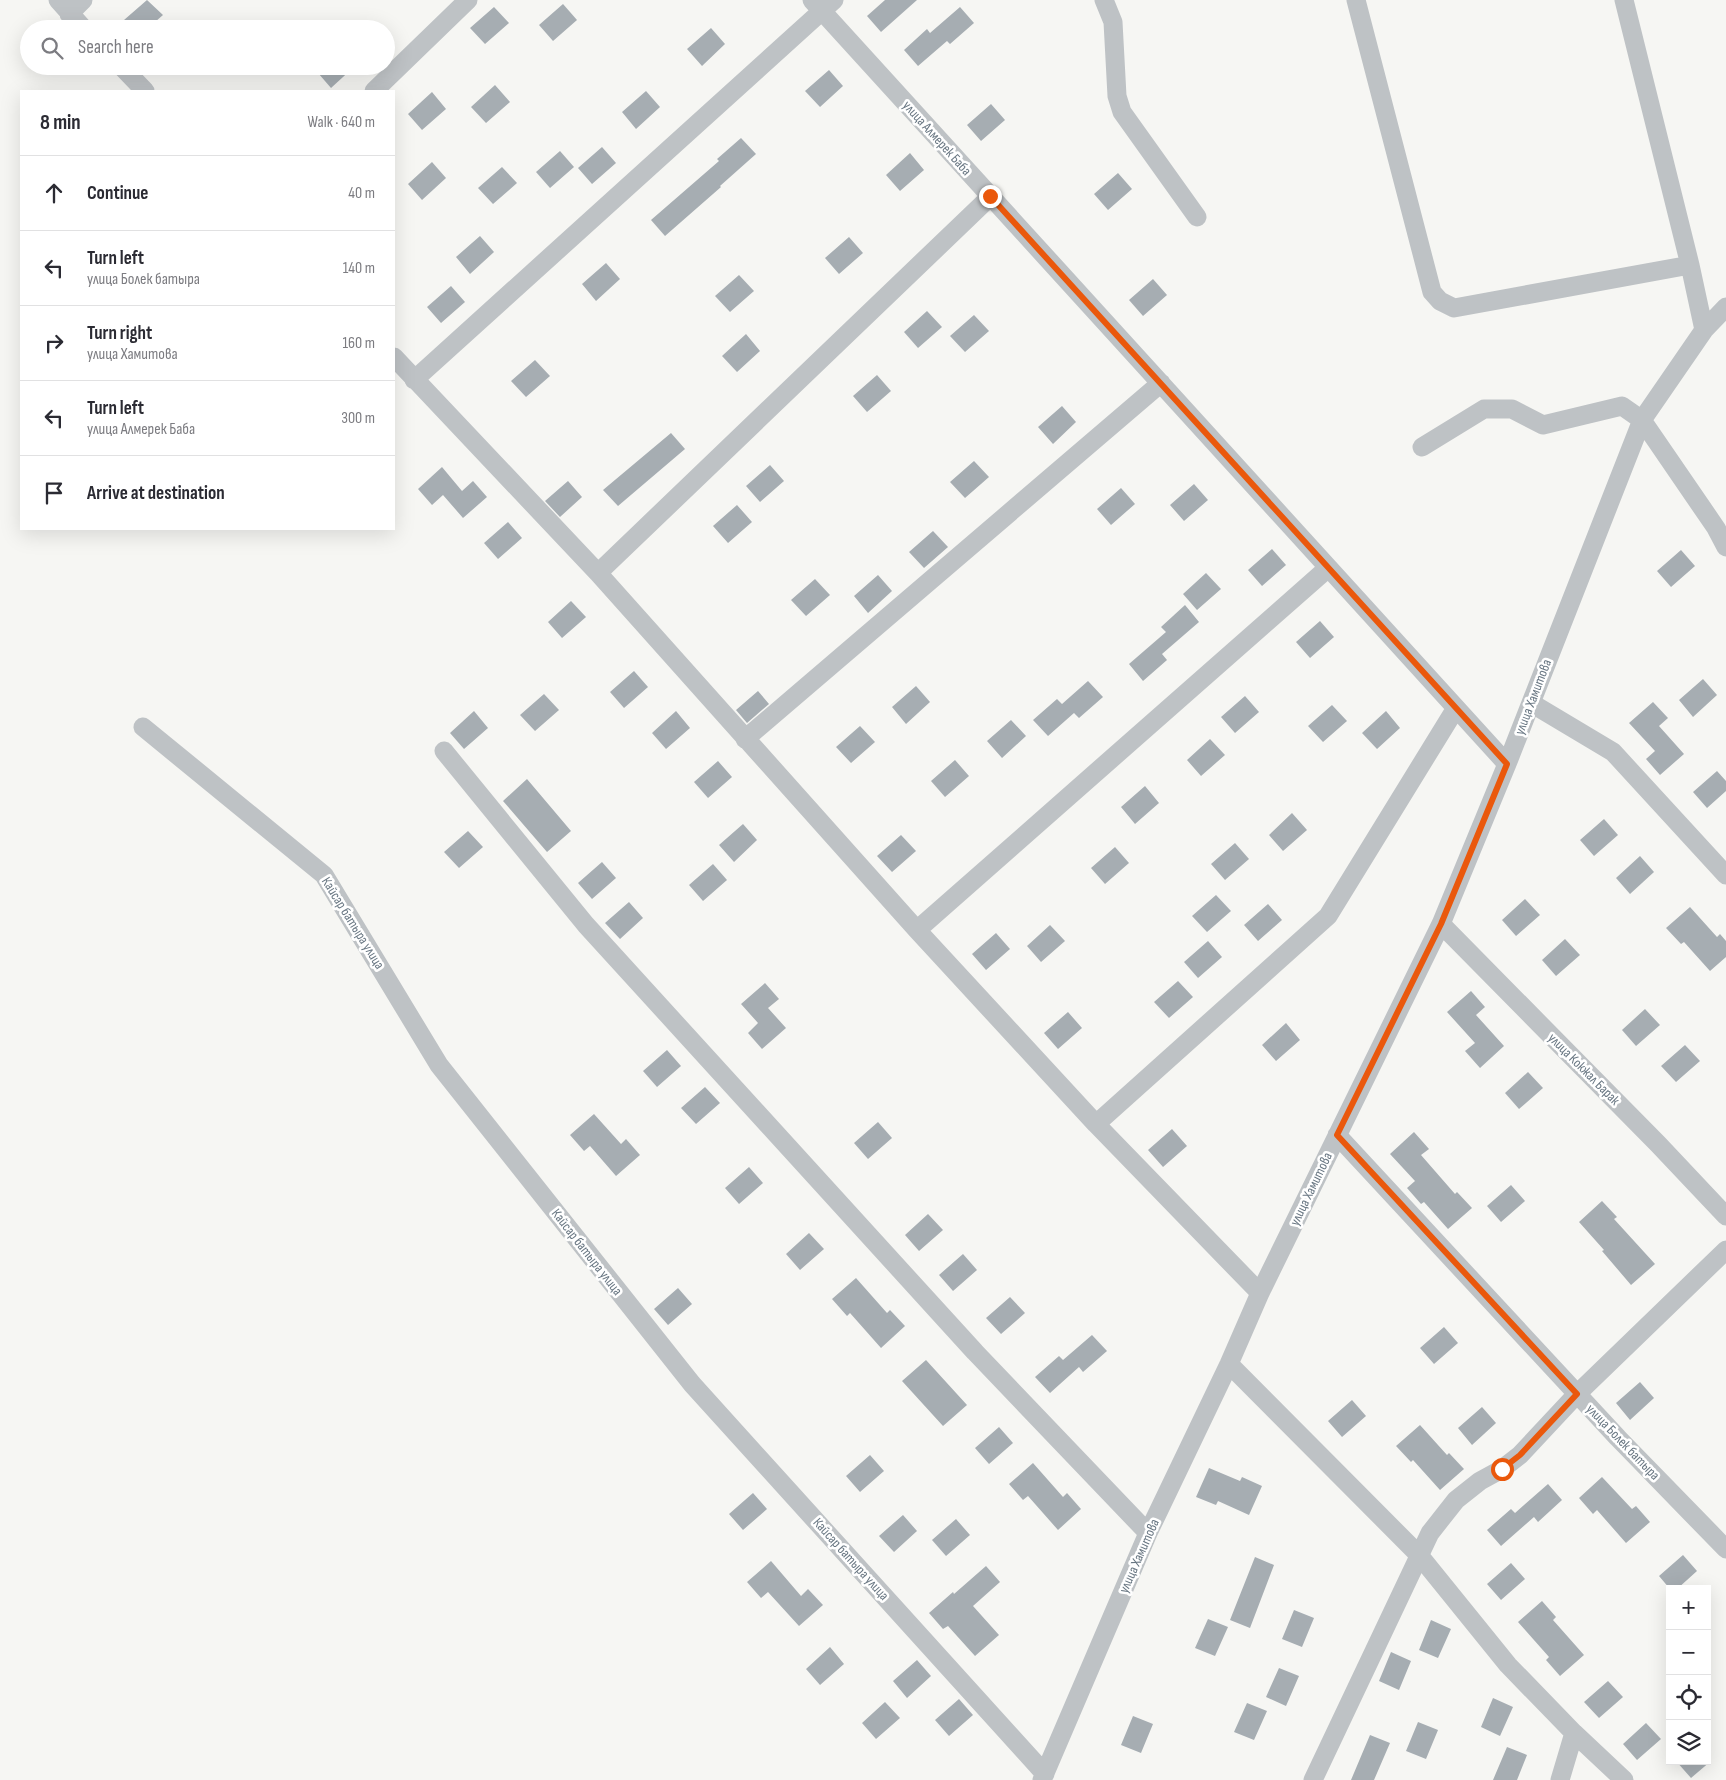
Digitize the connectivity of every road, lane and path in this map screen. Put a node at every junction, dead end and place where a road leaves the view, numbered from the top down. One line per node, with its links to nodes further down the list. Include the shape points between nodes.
1 (83, 0): 7 (street)
2 (468, 0): 9 (street)
3 (1104, 0): 15 (street, via 1113,22 1116,96 1122,112)
4 (1356, 0): 16 (street, via 1432,292 1440,301 1454,308)
5 (1624, 0): 16 (street)
6 (823, 4): 14 (street, улица Алмерек Баба); 20 (street)
7 (63, 7): 8 (street)
8 (75, 20)
9 (395, 71)
10 (130, 75): 12 (street)
11 (391, 75): 13 (street)
12 (144, 90)
13 (375, 90)
14 (990, 196): 21 (street, улица Алмерек Баба); 26 (street)
15 (1197, 217)
16 (1690, 265): 18 (street)
17 (1726, 307): 18 (street, улица Хамитова)
18 (1704, 330): 22 (street, улица Хамитова)
19 (395, 358): 20 (street)
20 (414, 380): 26 (street)
21 (1161, 383): 25 (street, улица Алмерек Баба); 30 (street)
22 (1642, 420): 23 (street, via 1622,406 1543,425 1512,409 1484,409); 24 (street); 27 (street, улица Хамитова)
23 (1422, 447)
24 (1726, 547)
25 (1328, 568): 28 (street, улица Алмерек Баба); 35 (street)
26 (598, 573): 30 (street)
27 (1531, 703): 32 (street, улица Хамитова); 33 (street, via 1613,752)
28 (1456, 708): 32 (street, улица Алмерек Баба); 36 (street, via 1328,916)
29 (144, 727): 47 (street, Кайсар батыра улица, via 324,875 439,1065 692,1384)
30 (745, 739): 35 (street)
31 (444, 750): 43 (street, via 586,925 975,1352)
32 (1507, 764): 34 (street, улица Хамитова)
33 (1726, 875)
34 (1441, 924): 37 (street, улица Хамитова); 38 (street, улица Кокжал Барак)
35 (917, 930): 36 (street)
36 (1096, 1124): 40 (street)
37 (1337, 1135): 40 (street, улица Хамитова); 42 (street, улица Болек батыра)
38 (1726, 1216)
39 (1726, 1250): 42 (street)
40 (1260, 1293): 41 (street, улица Хамитова)
41 (1229, 1364): 43 (street, улица Хамитова); 45 (street)
42 (1577, 1394): 44 (street, улица Болек батыра); 45 (street, via 1520,1455 1456,1500 1430,1533)
43 (1148, 1533): 47 (street, улица Хамитова)
44 (1726, 1550)
45 (1419, 1555): 46 (street, via 1508,1665); 48 (street)
46 (1574, 1733): 49 (street); 50 (street)
47 (1044, 1777)
48 (1313, 1780)
49 (1560, 1780)
50 (1624, 1780)

